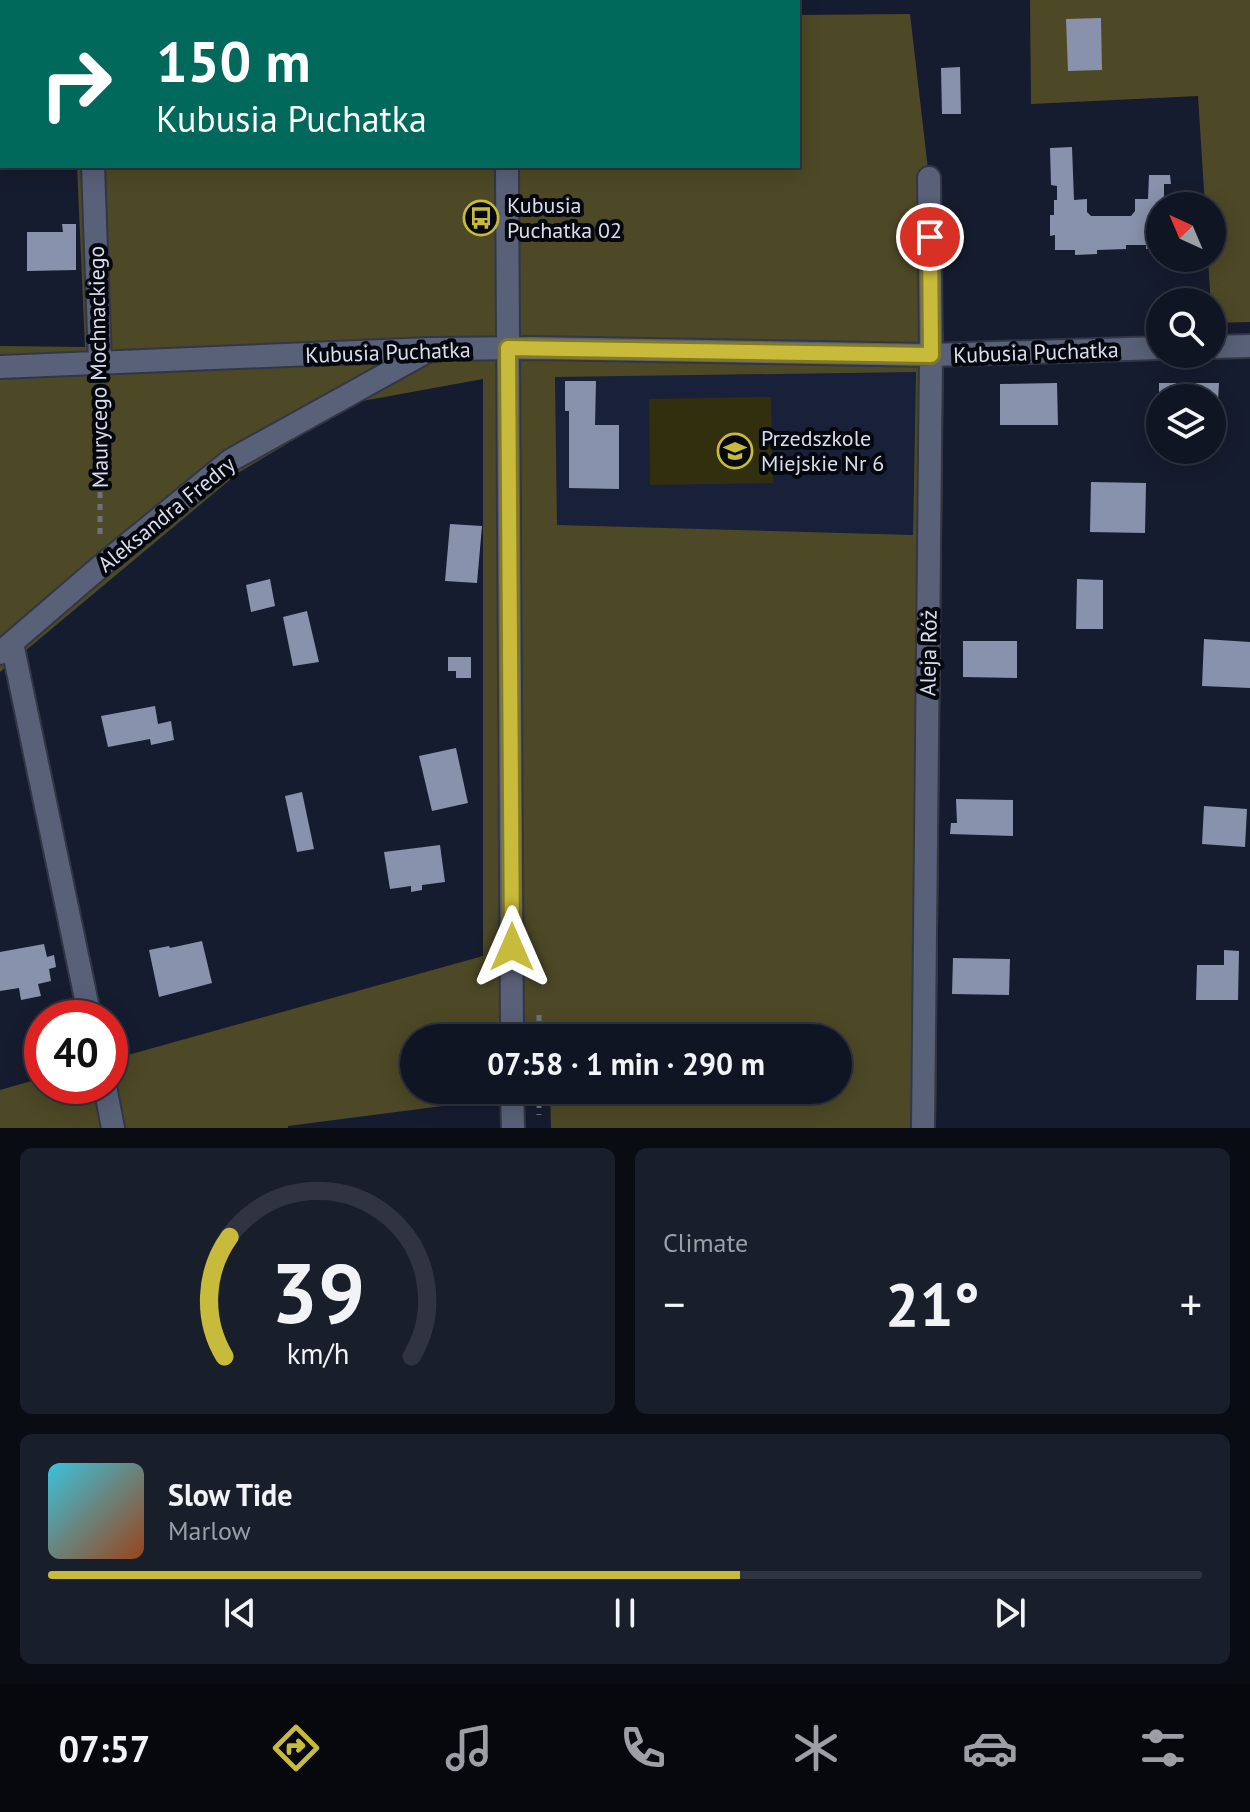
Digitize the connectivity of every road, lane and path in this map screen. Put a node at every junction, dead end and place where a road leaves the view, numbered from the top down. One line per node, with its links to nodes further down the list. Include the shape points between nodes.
1 (93, 168): 10 (street, Maurycego Mochnackiego)
2 (507, 168): 6 (street)
3 (929, 178): 9 (street, Aleja Róż)
4 (1250, 346): 5 (street)
5 (1226, 347)
6 (508, 348): 8 (street, Kubusia Puchatka); 9 (street, Kubusia Puchatka); 15 (street)
7 (1146, 348): 9 (street, Kubusia Puchatka)
8 (430, 349): 10 (street, Kubusia Puchatka); 12 (street, Aleksandra Fredry, via 231,460)
9 (931, 355): 20 (street, Aleja Róż)
10 (100, 363): 11 (street, Kubusia Puchatka); 12 (path, Maurycego Mochnackiego)
11 (0, 367)
12 (100, 567): 13 (street, Aleksandra Fredry)
13 (6, 648): 14 (street)
14 (86, 1000)
15 (512, 1024)
16 (108, 1104): 18 (street)
17 (512, 1104): 19 (street)
18 (113, 1128)
19 (513, 1128)
20 (923, 1128)

